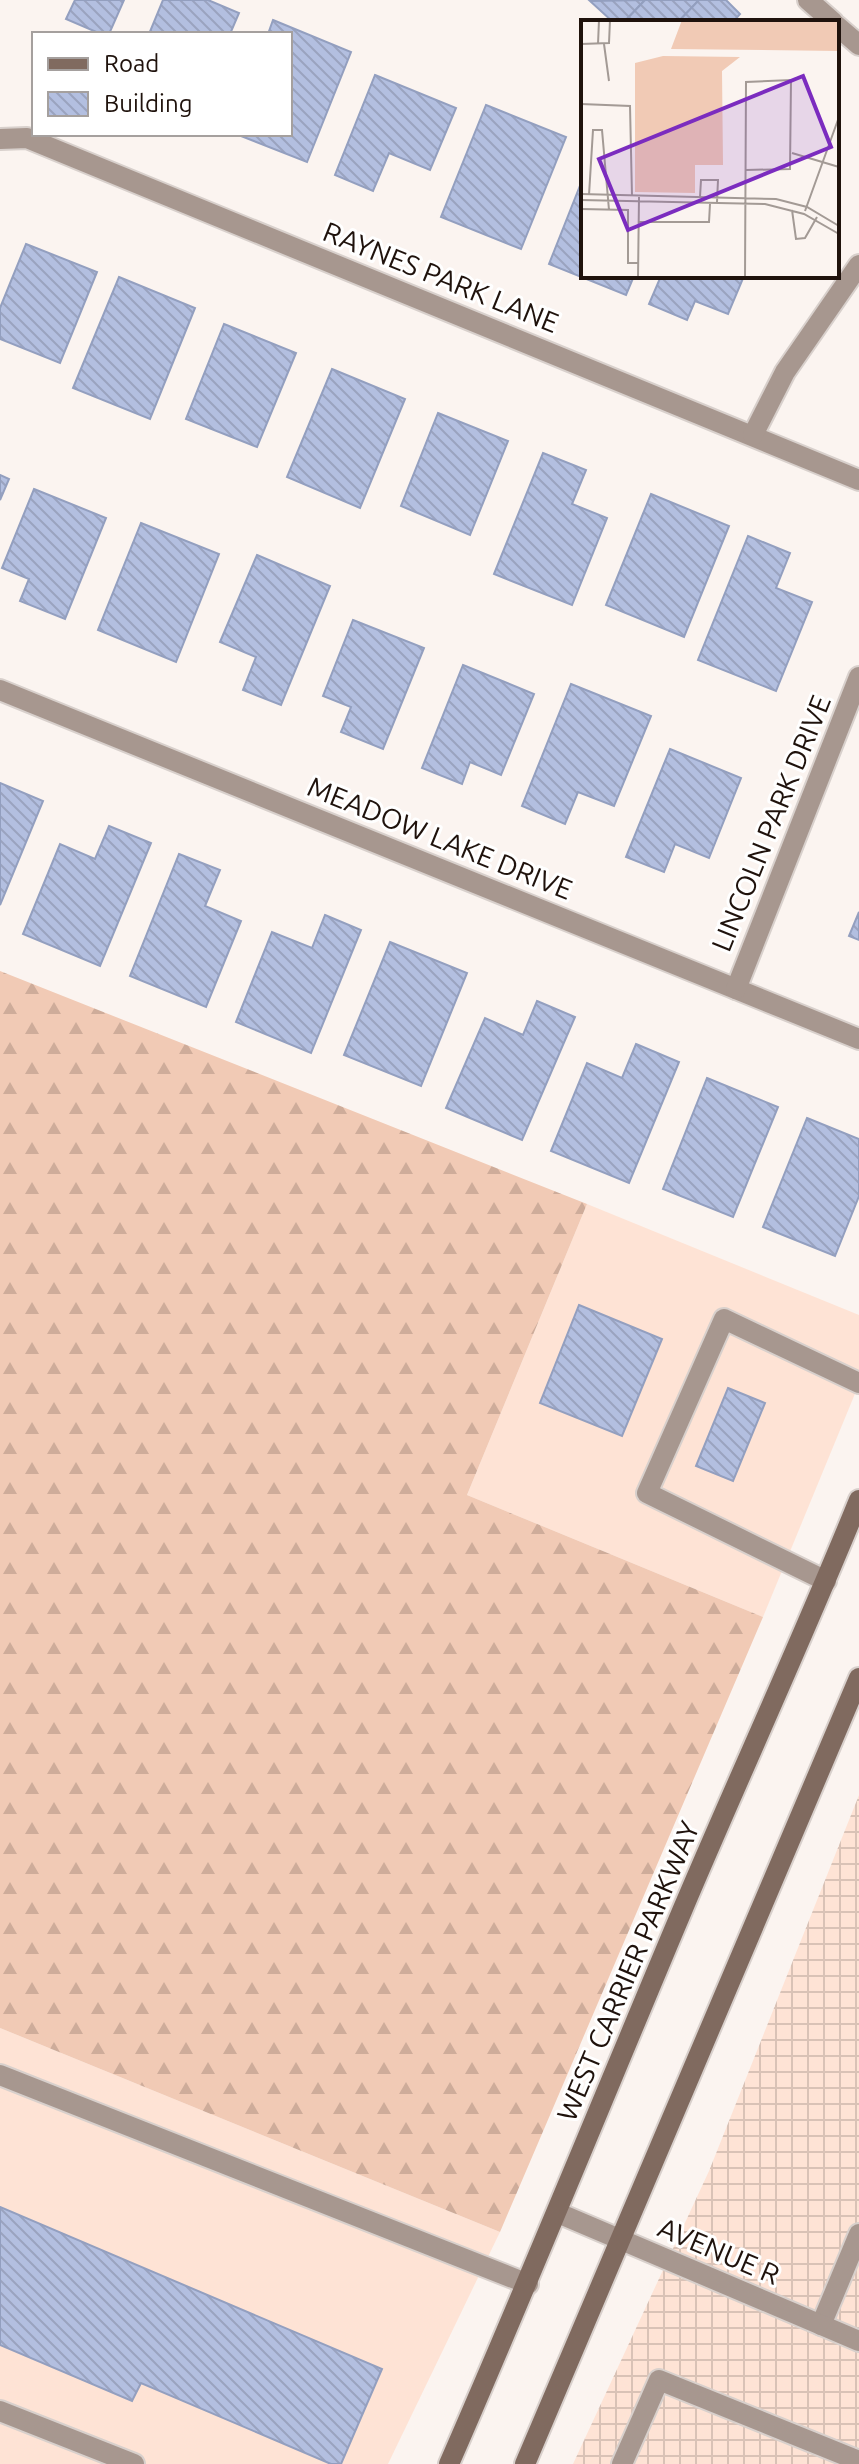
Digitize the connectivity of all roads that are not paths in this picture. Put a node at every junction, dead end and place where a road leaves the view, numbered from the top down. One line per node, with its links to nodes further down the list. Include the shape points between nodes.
1 (808, 0): 2 (street)
2 (830, 20)
3 (839, 28): 4 (street)
4 (859, 45)
5 (0, 139): 7 (street, RAYNES PARK LANE, via 27,138)
6 (859, 265): 7 (street, via 785,372)
7 (753, 435): 8 (street, RAYNES PARK LANE)
8 (859, 480)
9 (859, 677): 11 (street, LINCOLN PARK DRIVE)
10 (0, 690): 11 (street, MEADOW LAKE DRIVE)
11 (736, 989): 12 (street, MEADOW LAKE DRIVE)
12 (859, 1039)
13 (859, 1383): 15 (street, via 724,1319 647,1493)
14 (859, 1500): 15 (main road, WEST CARRIER PARKWAY)
15 (826, 1581): 18 (main road, WEST CARRIER PARKWAY, via 682,1910)
16 (859, 1678): 20 (main road)
17 (0, 2075): 21 (street)
18 (558, 2213): 20 (street, AVENUE R); 21 (main road, WEST CARRIER PARKWAY)
19 (859, 2234): 22 (street)
20 (619, 2240): 22 (street, AVENUE R); 28 (main road)
21 (528, 2284): 27 (main road, WEST CARRIER PARKWAY)
22 (821, 2325): 23 (street, AVENUE R)
23 (859, 2341)
24 (0, 2411): 26 (street)
25 (859, 2461): 29 (street, via 659,2380)
26 (134, 2464)
27 (449, 2464)
28 (525, 2464)
29 (622, 2464)

